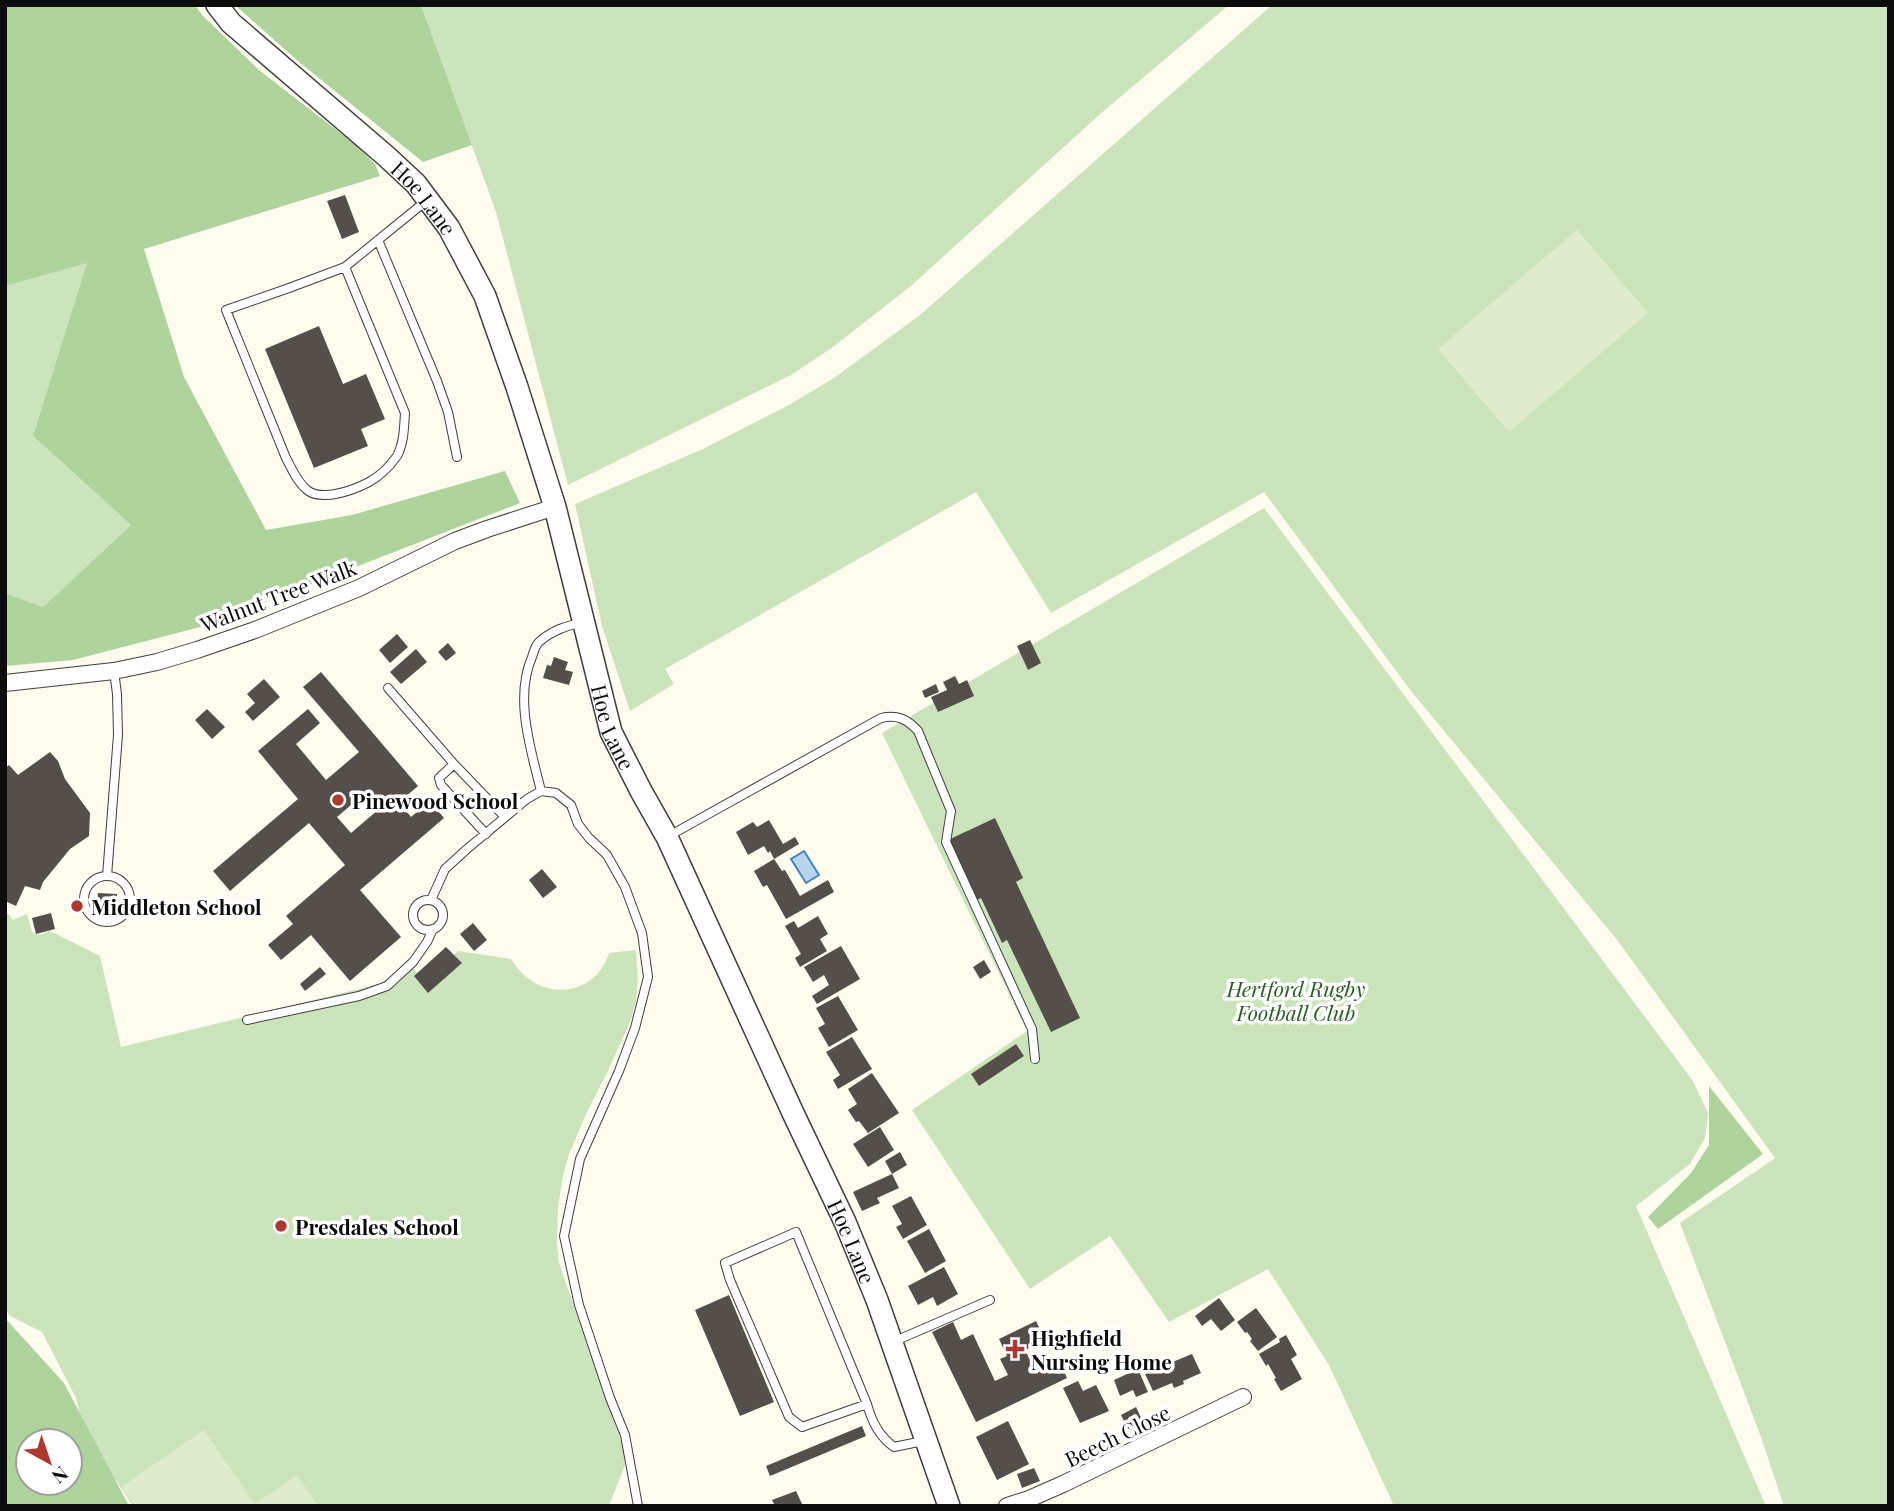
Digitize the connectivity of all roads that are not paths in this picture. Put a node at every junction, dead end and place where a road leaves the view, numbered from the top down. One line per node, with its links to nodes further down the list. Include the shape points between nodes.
1 (218, 5): 2 (street, Hoe Lane, via 231,23 386,156)
2 (428, 199): 3 (lane); 6 (street, Hoe Lane, via 485,296)
3 (378, 240): 4 (lane); 5 (lane, via 437,381)
4 (345, 267): 4 (lane, via 405,413 404,431 401,448 384,471 370,482 323,496 308,491 286,458 226,310)
5 (457, 457)
6 (555, 507): 7 (street, Hoe Lane); 8 (street, Walnut Tree Walk, via 455,541 359,588 255,630)
7 (583, 622): 12 (lane, via 556,629 537,644 528,666 526,723); 15 (street, Hoe Lane, via 611,732)
8 (114, 671): 9 (street, Walnut Tree Walk); 16 (lane, via 118,735)
9 (5, 683)
10 (388, 688): 11 (lane)
11 (454, 764): 13 (lane); 14 (lane, via 439,778 441,785)
12 (541, 791): 13 (lane); 26 (lane, via 556,793 570,806 578,824 607,855 642,933 648,977 619,1071 580,1159 564,1236 579,1305 625,1435)
13 (506, 817): 14 (lane)
14 (486, 834): 17 (lane, via 445,869)
15 (667, 837): 20 (lane, via 881,718 892,715 912,724 951,811 946,842 1032,1029); 22 (street, Hoe Lane, via 845,1222)
16 (107, 876): 16 (lane, via 122,882 129,896 121,917 106,922 86,910 84,894 92,881)
17 (432, 900): 18 (lane, via 444,914); 18 (lane, via 418,904 413,918 423,929)
18 (433, 929): 19 (lane, via 413,962 387,986)
19 (247, 1020)
20 (1035, 1059)
21 (990, 1300): 22 (lane)
22 (892, 1343): 25 (street, Hoe Lane)
23 (1243, 1397): 28 (street, Beech Close, via 1063,1484)
24 (867, 1404): 24 (lane, via 796,1232 725,1263 789,1417 802,1427); 25 (lane, via 882,1438 894,1447)
25 (926, 1440): 27 (street, Hoe Lane)
26 (638, 1506)
27 (948, 1506)
28 (1007, 1506)

